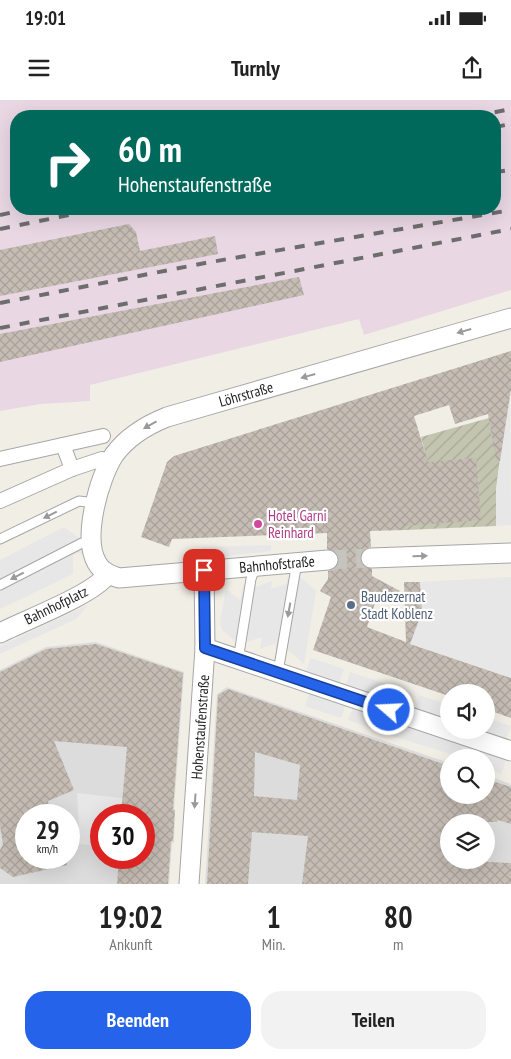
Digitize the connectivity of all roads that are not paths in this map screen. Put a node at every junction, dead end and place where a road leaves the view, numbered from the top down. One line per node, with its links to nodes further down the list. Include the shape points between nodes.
1 (511, 318): 8 (street, Löhrstraße, one-way to 8, via 152,423 114,455)
2 (103, 436): 3 (street)
3 (63, 445): 4 (street); 6 (street)
4 (0, 459)
5 (102, 459): 6 (street)
6 (72, 469): 7 (street)
7 (0, 501)
8 (95, 503): 9 (lane, one-way to 9, via 79,501); 10 (street, Löhrstraße)
9 (0, 539)
10 (92, 544): 17 (street, Löhrstraße, via 98,565); 18 (lane, one-way to 18, via 82,543)
11 (511, 552): 12 (street, one-way to 11)
12 (371, 558)
13 (328, 560): 14 (street, Bahnhofstraße)
14 (297, 562): 15 (street, Bahnhofstraße); 22 (lane, one-way to 22)
15 (256, 565): 16 (street, Bahnhofstraße); 21 (lane)
16 (204, 570): 17 (street, Bahnhofstraße, via 127,578); 20 (street, Hohenstaufenstraße)
17 (108, 574): 19 (street, Bahnhofplatz, via 88,590)
18 (0, 584)
19 (0, 633)
20 (205, 648): 21 (street); 24 (street, Hohenstaufenstraße, one-way to 24)
21 (240, 660): 22 (street)
22 (278, 672): 23 (street)
23 (511, 751)
24 (189, 884)

